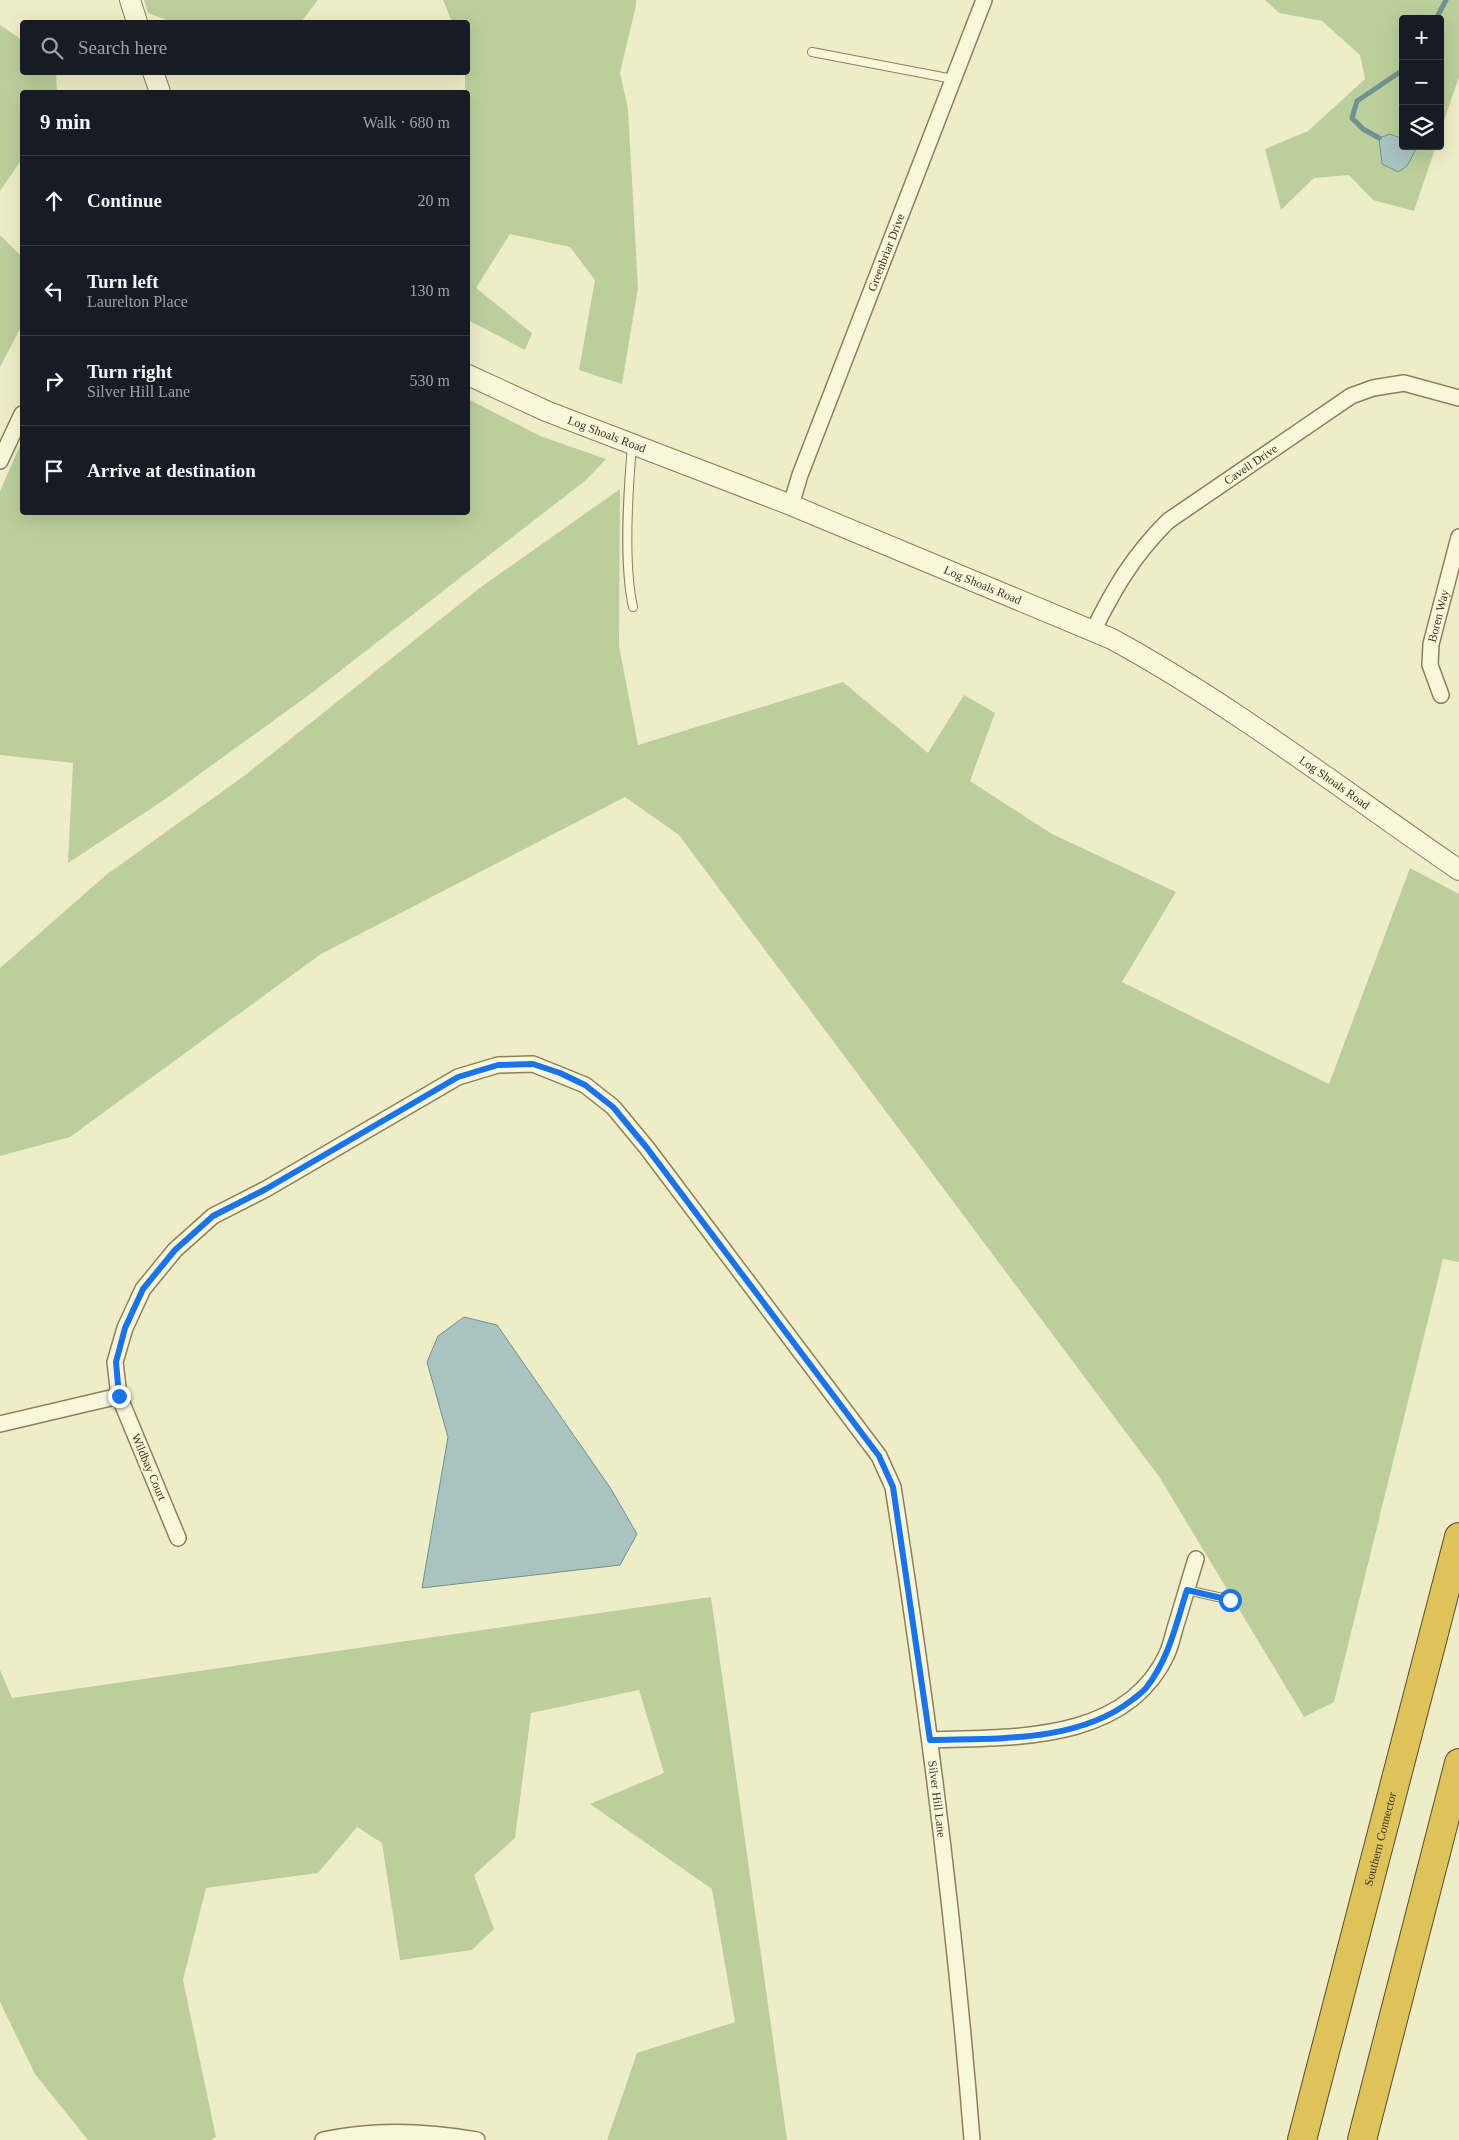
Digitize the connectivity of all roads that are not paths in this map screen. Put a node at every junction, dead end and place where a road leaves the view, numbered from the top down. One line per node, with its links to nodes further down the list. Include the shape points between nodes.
1 (130, 0): 3 (street)
2 (984, 0): 6 (street, Greenbriar Drive)
3 (136, 20)
4 (812, 52): 6 (lane)
5 (154, 75): 7 (street)
6 (953, 79): 13 (street, Greenbriar Drive)
7 (159, 90)
8 (470, 375): 11 (street, Log Shoals Road)
9 (1459, 398): 16 (street, Cavell Drive, via 1404,383 1373,388 1351,396 1168,521 1137,554 1116,584)
10 (20, 418): 12 (street)
11 (632, 446): 13 (street, Log Shoals Road); 15 (lane, via 628,550 629,592)
12 (0, 461)
13 (791, 505): 16 (street, Log Shoals Road)
14 (1459, 537): 17 (street, Boren Way, via 1431,644 1430,665)
15 (633, 607)
16 (1093, 630): 18 (street, Log Shoals Road, via 1169,671)
17 (1441, 695)
18 (1459, 870)
19 (119, 1396): 20 (street); 22 (street, Wildbay Court); 26 (street, Silver Hill Lane, via 116,1362 125,1328 143,1289 175,1250 213,1216 266,1189 458,1077 498,1065 533,1064 560,1073 585,1085 613,1107 879,1456 893,1487)
20 (0, 1424)
21 (1459, 1537): 31 (highway, Southern Connector)
22 (178, 1538)
23 (1196, 1559): 24 (street)
24 (1187, 1590): 25 (lane); 26 (street, via 1167,1654 1146,1689 1117,1711 1079,1727 1012,1738)
25 (1230, 1600)
26 (930, 1740): 30 (street, Silver Hill Lane, via 960,1986)
27 (1459, 1763): 32 (highway)
28 (323, 2140): 29 (street, via 397,2133)
29 (477, 2140)
30 (972, 2140)
31 (1302, 2140)
32 (1362, 2140)

